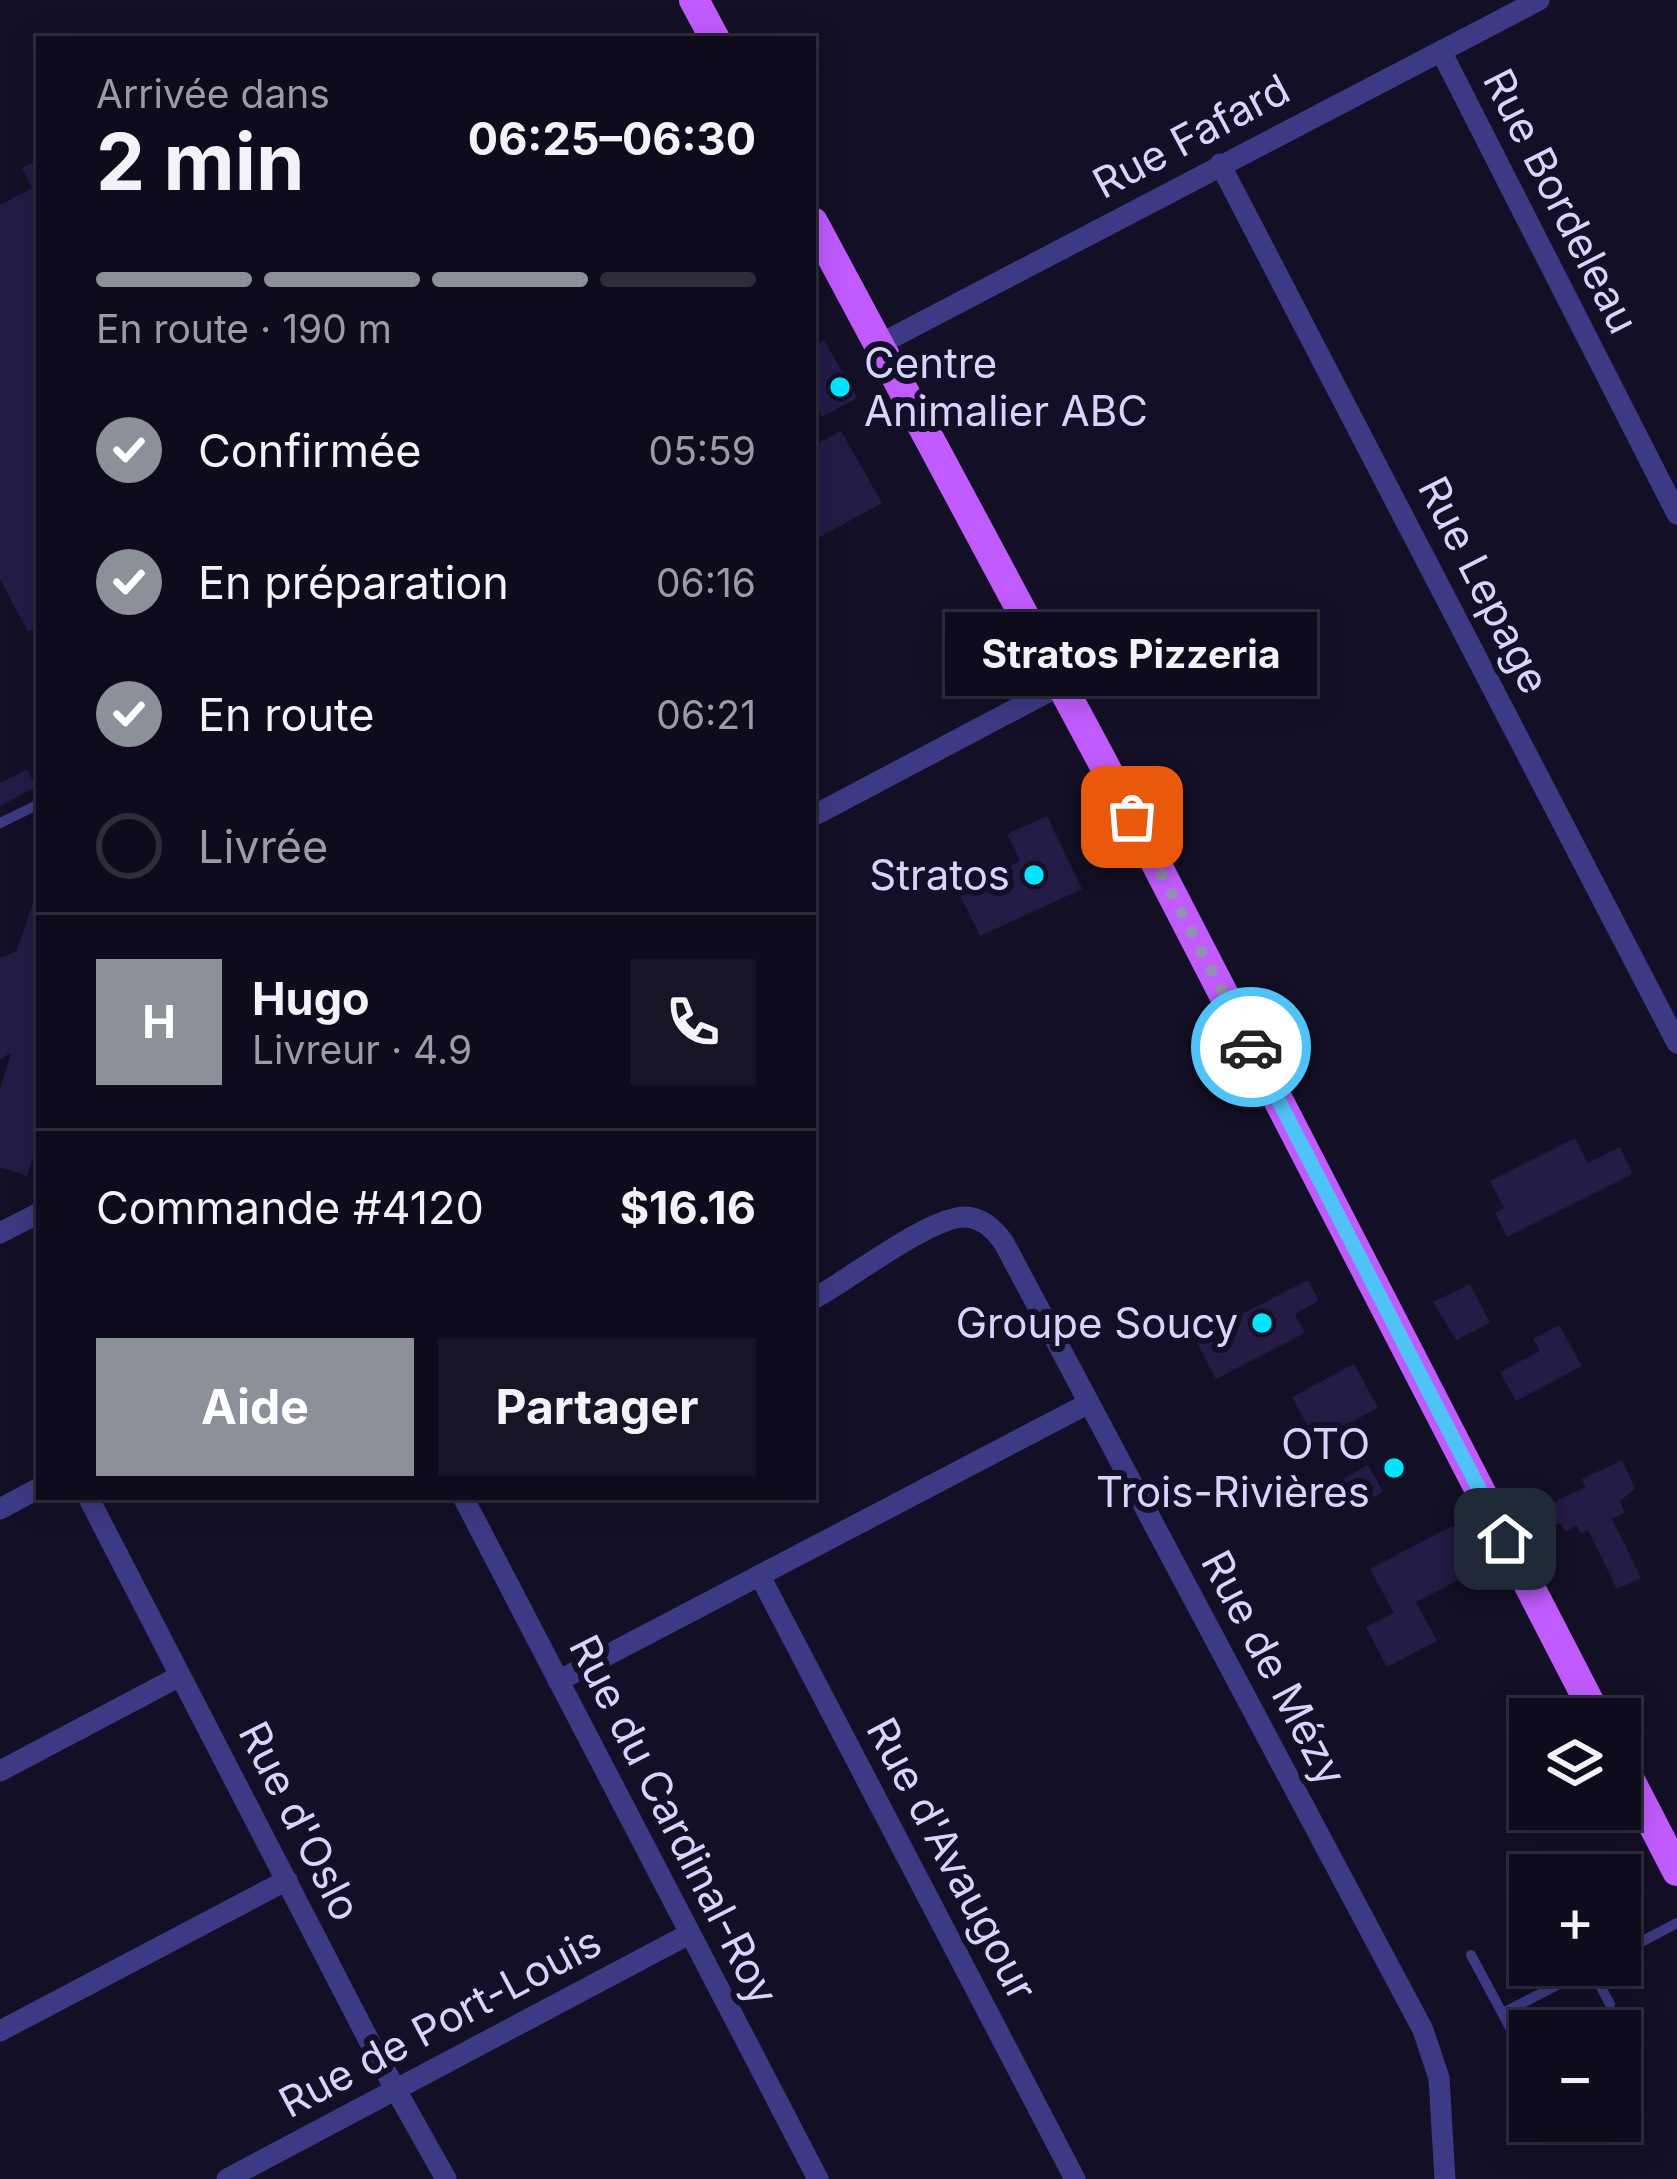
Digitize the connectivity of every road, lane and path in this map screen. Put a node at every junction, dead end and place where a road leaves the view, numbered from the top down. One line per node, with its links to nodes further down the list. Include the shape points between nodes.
1 (694, 0): 3 (main road)
2 (1539, 0): 4 (street, Rue Fafard)
3 (713, 36)
4 (1441, 51): 5 (street, Rue Fafard); 8 (street, Rue Bordeleau)
5 (1220, 164): 7 (street, Rue Fafard); 13 (street, Rue Lepage)
6 (816, 227): 7 (main road)
7 (880, 344): 9 (main road)
8 (1677, 514)
9 (1061, 685): 11 (street); 25 (main road)
10 (36, 806): 12 (lane)
11 (816, 814)
12 (0, 823)
13 (1677, 1043)
14 (36, 1215): 15 (street)
15 (0, 1233)
16 (816, 1297): 17 (street, Rue de Mézy, via 942,1222 986,1223)
17 (1089, 1403): 22 (street); 45 (street, Rue de Mézy, via 1423,2030 1438,2078)
18 (36, 1490): 21 (street)
19 (90, 1500): 23 (street, Rue d'Oslo)
20 (465, 1500): 24 (street, Rue du Cardinal-Roy)
21 (0, 1509)
22 (760, 1576): 24 (street); 44 (street, Rue d'Avaugour)
23 (180, 1676): 26 (street); 29 (street, Rue d'Oslo)
24 (558, 1681): 31 (street, Rue du Cardinal-Roy)
25 (1587, 1698)
26 (0, 1771)
27 (1641, 1802): 28 (main road)
28 (1677, 1871)
29 (286, 1880): 39 (street); 40 (street, Rue d'Oslo)
30 (1677, 1923): 32 (lane)
31 (689, 1934): 40 (street, Rue de Port-Louis); 43 (street, Rue du Cardinal-Roy)
32 (1641, 1942)
33 (1471, 1954): 37 (lane)
34 (1554, 1986): 37 (lane)
35 (1601, 1986): 36 (lane)
36 (1610, 2004)
37 (1502, 2013): 38 (lane)
38 (1509, 2026)
39 (0, 2030)
40 (397, 2088): 41 (street, Rue de Port-Louis); 42 (street, Rue d'Oslo)
41 (227, 2179)
42 (446, 2179)
43 (818, 2179)
44 (1075, 2179)
45 (1445, 2179)

